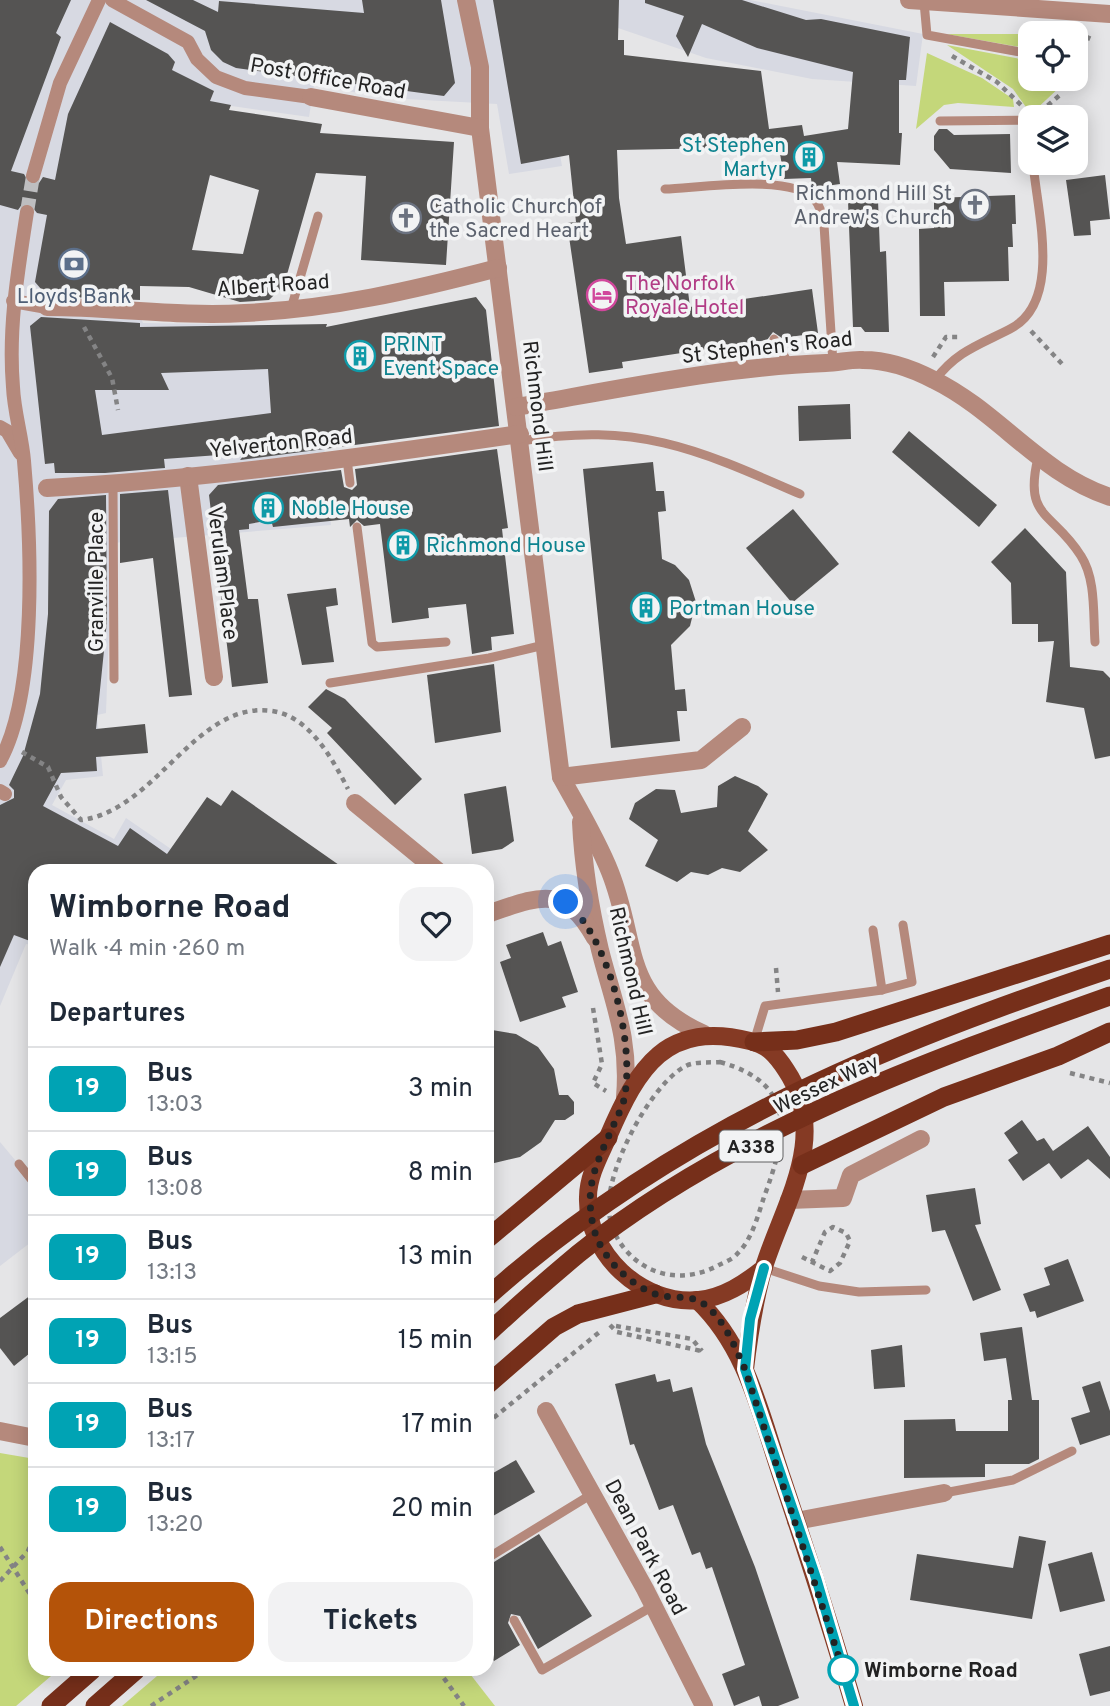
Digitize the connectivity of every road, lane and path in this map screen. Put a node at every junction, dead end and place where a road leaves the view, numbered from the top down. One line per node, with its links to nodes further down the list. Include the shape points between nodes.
1 (99, 0): 16 (street, via 60,83)
2 (112, 0): 9 (street, Post Office Road, via 188,42 197,59 216,77 245,88)
3 (466, 0): 14 (street, Richmond Hill, via 480,67)
4 (917, 1): 5 (street); 6 (lane)
5 (1110, 14)
6 (927, 35): 7 (lane); 10 (path, via 928,44 997,82)
7 (1018, 52)
8 (1059, 91): 11 (path)
9 (311, 97): 14 (street, Post Office Road)
10 (1022, 105)
11 (1046, 105)
12 (1018, 119): 13 (lane)
13 (940, 121)
14 (480, 128): 20 (street, Richmond Hill)
15 (1034, 175): 25 (lane, via 1041,275 1034,308)
16 (33, 176)
17 (665, 189): 29 (lane, via 767,185 792,187 814,199 824,225)
18 (27, 212): 21 (street)
19 (318, 216): 24 (lane)
20 (498, 268): 24 (street, Albert Road, via 396,295); 33 (street, Richmond Hill)
21 (13, 301): 22 (street); 38 (street, via 13,387)
22 (47, 307): 23 (street, Albert Road)
23 (76, 307): 24 (street, Albert Road, via 242,314); 34 (path, via 111,378)
24 (291, 309)
25 (1024, 323): 31 (path); 32 (lane, via 965,349)
26 (946, 337): 28 (path)
27 (774, 340): 30 (lane)
28 (940, 345)
29 (833, 363): 30 (street, St Stephen's Road); 32 (street, St Stephen's Road, via 863,359)
30 (789, 365): 33 (street, St Stephen's Road)
31 (1065, 367)
32 (935, 380): 37 (street, St Stephen's Road, via 964,397)
33 (516, 407): 36 (street, Richmond Hill)
34 (118, 410)
35 (0, 427): 38 (street)
36 (520, 438): 39 (street, Yelverton Road); 45 (lane, via 627,435 703,452); 50 (street, Richmond Hill)
37 (1038, 458): 46 (street, St Stephen's Road, via 1052,470); 49 (lane, via 1035,501 1086,566)
38 (24, 459): 44 (street)
39 (347, 459): 40 (street, Yelverton Road); 41 (lane)
40 (188, 475): 42 (street, Yelverton Road); 51 (street, Verulam Place)
41 (350, 483)
42 (113, 484): 43 (street, Yelverton Road); 52 (lane, Granville Place)
43 (47, 488): 44 (street)
44 (26, 489): 55 (street, via 28,621)
45 (800, 494)
46 (1110, 497)
47 (357, 527): 48 (lane, via 372,643 377,647)
48 (446, 642)
49 (1095, 642)
50 (544, 645): 53 (lane); 57 (street, Richmond Hill)
51 (214, 677)
52 (114, 679)
53 (330, 683)
54 (742, 727): 57 (street, via 701,760)
55 (9, 745): 56 (street); 58 (path, via 42,761 54,775 61,797 81,820 97,818 140,792 219,721 239,712 281,712 312,732)
56 (0, 761)
57 (561, 776): 59 (street, Richmond Hill)
58 (355, 803): 60 (street)
59 (581, 814): 65 (street, Richmond Hill, via 583,861); 73 (street, Richmond Hill, via 610,873 644,986 664,1013)
60 (429, 864)
61 (494, 912): 65 (street, via 536,898 566,902 580,914)
62 (903, 925): 68 (lane, via 912,982)
63 (873, 930): 68 (lane)
64 (1110, 943): 74 (highway, via 836,1032)
65 (600, 948): 79 (street, Richmond Hill, via 625,1037)
66 (776, 968): 70 (path)
67 (1110, 969): 94 (highway, Wessex Way / A338, via 891,1048 767,1106 602,1204)
68 (882, 990): 70 (lane)
69 (1110, 996): 97 (highway, Wessex Way / A338, via 900,1074 709,1167 580,1253)
70 (779, 1004): 74 (lane, via 765,1006)
71 (593, 1008): 78 (path, via 602,1063 593,1083)
72 (1110, 1032): 76 (highway)
73 (704, 1034): 74 (main road); 79 (main road, via 676,1041 647,1065)
74 (754, 1042): 85 (main road, via 774,1052 792,1079 807,1136)
75 (720, 1062): 80 (path, via 687,1065 657,1089)
76 (1062, 1064): 77 (path); 85 (highway, via 944,1097)
77 (1110, 1083)
78 (606, 1091)
79 (625, 1097): 81 (main road)
80 (642, 1112)
81 (608, 1138): 88 (highway); 95 (main road, via 588,1197 593,1229 606,1255 629,1279)
82 (921, 1139): 87 (street, via 851,1175 843,1198)
83 (780, 1154): 92 (path, via 750,1235 737,1255)
84 (19, 1164): 86 (lane)
85 (802, 1164): 87 (main road)
86 (28, 1175)
87 (789, 1200): 91 (main road)
88 (494, 1233)
89 (802, 1257): 90 (path)
90 (812, 1262): 90 (path, via 830,1271 836,1268 850,1241 846,1233 833,1227 825,1232)
91 (764, 1268): 93 (lane, via 819,1286 859,1292); 96 (main road, via 731,1292); 100 (main road, via 750,1319)
92 (676, 1278)
93 (926, 1290)
94 (494, 1292)
95 (655, 1294): 96 (main road); 101 (highway, via 578,1314 554,1327)
96 (697, 1300): 100 (main road, via 719,1321)
97 (494, 1328)
98 (672, 1331): 98 (path, via 692,1339 702,1351 617,1332 609,1325)
99 (596, 1334): 103 (path)
100 (745, 1369): 109 (main road)
101 (494, 1379)
102 (546, 1411): 108 (street, Dean Park Road)
103 (494, 1417)
104 (0, 1431): 105 (street)
105 (28, 1437)
106 (1072, 1451): 107 (lane, via 1013,1480)
107 (944, 1493): 109 (street)
108 (592, 1494): 112 (lane); 116 (street, Dean Park Road)
109 (796, 1521): 127 (main road)
110 (0, 1547): 113 (path)
111 (28, 1551): 113 (path)
112 (494, 1554)
113 (12, 1569): 114 (path); 115 (path)
114 (0, 1581)
115 (28, 1592)
116 (653, 1606): 117 (lane, via 542,1670); 126 (street, Dean Park Road)
117 (514, 1620)
118 (85, 1676): 122 (highway)
119 (129, 1676): 123 (highway)
120 (196, 1676): 124 (path)
121 (442, 1676): 125 (path)
122 (51, 1706)
123 (95, 1706)
124 (151, 1706)
125 (464, 1706)
126 (704, 1706)
127 (854, 1706)

